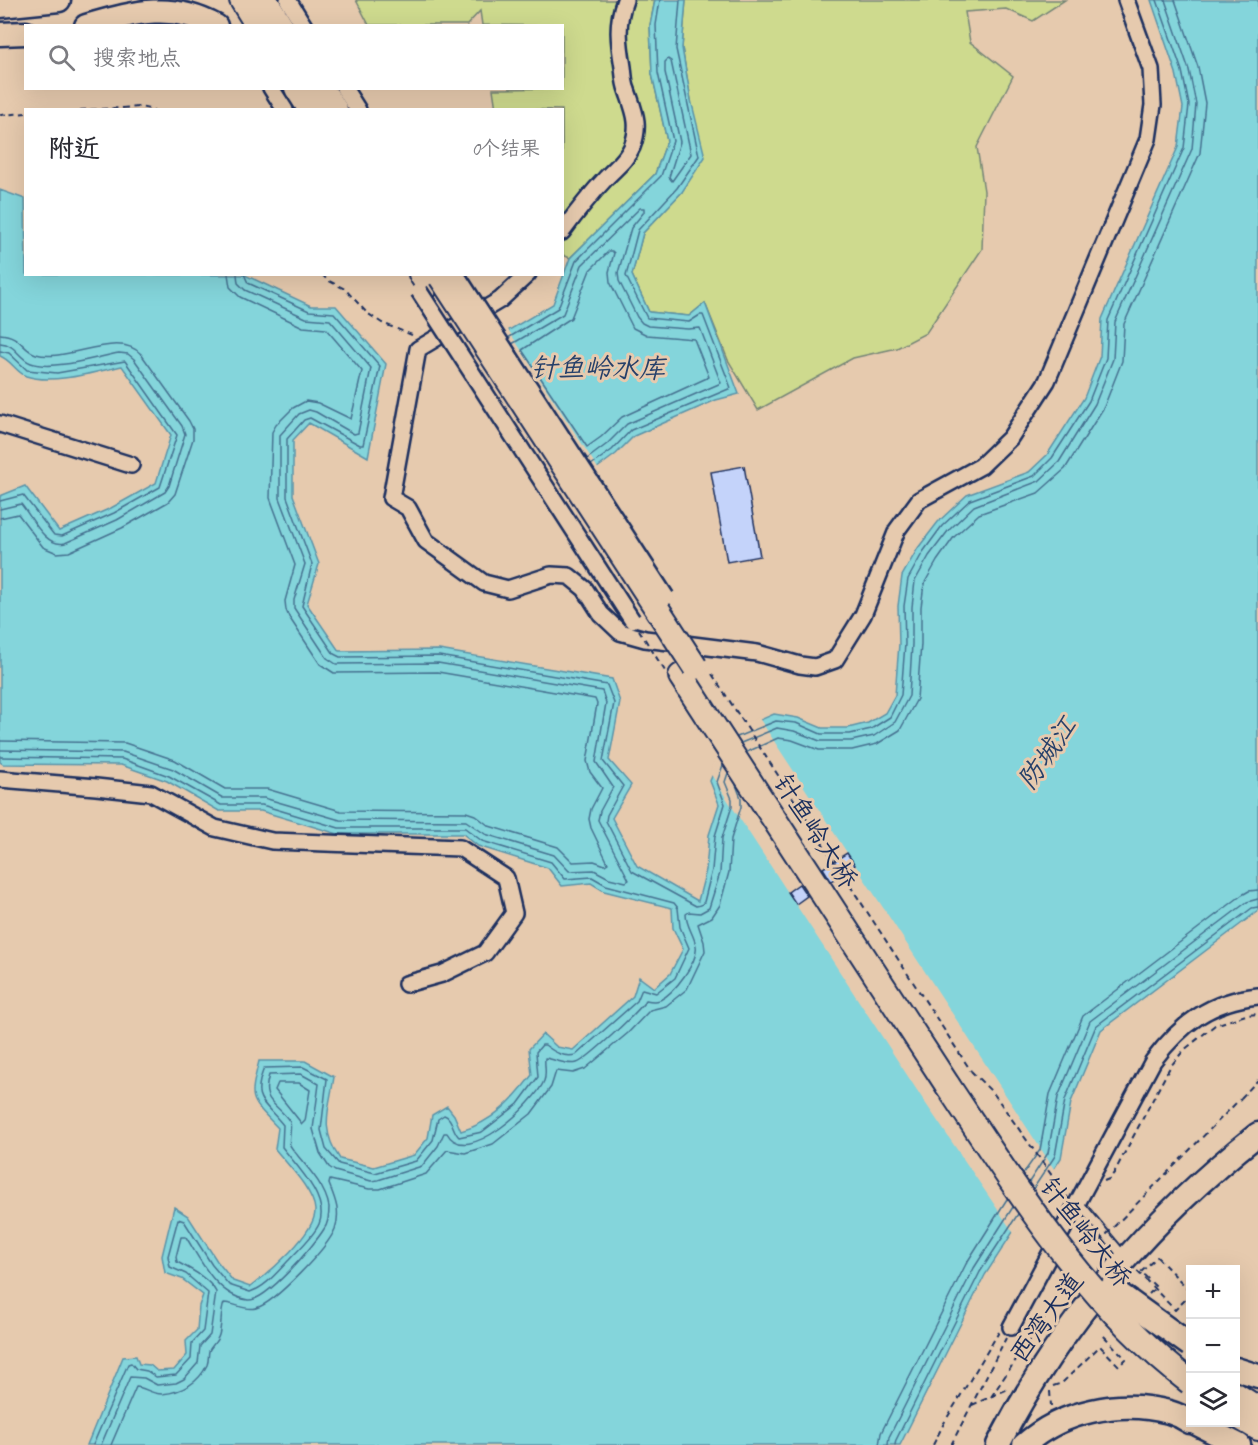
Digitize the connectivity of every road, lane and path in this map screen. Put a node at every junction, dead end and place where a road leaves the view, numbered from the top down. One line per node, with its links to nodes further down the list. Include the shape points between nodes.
1 (59, 0): 8 (main road)
2 (233, 0): 12 (street)
3 (242, 0): 13 (main road)
4 (265, 0): 14 (main road)
5 (288, 0): 15 (street)
6 (625, 0): 30 (street, via 619,20 619,43 636,118 635,138 622,164)
7 (1126, 0): 34 (street, via 1151,69 1153,105 1148,139 1047,381 1010,438 981,466 919,500 897,530 863,615 835,660 815,667 757,653 645,639 620,632 569,576 551,575 508,589 484,583 426,541 408,508 391,498 418,349)
8 (40, 2): 9 (main road)
9 (0, 6)
10 (94, 24): 11 (main road, via 143,11 166,10)
11 (212, 24)
12 (242, 24)
13 (257, 24)
14 (280, 24)
15 (303, 24)
16 (24, 33): 17 (main road)
17 (0, 34)
18 (272, 90): 24 (street)
19 (303, 90): 25 (main road)
20 (305, 90): 26 (main road)
21 (345, 90): 27 (street)
22 (120, 108): 23 (path)
23 (145, 108)
24 (284, 108)
25 (310, 108)
26 (332, 108)
27 (357, 108)
28 (24, 113): 29 (path)
29 (0, 115)
30 (564, 229)
31 (324, 276): 34 (path, via 345,289 382,323)
32 (526, 276): 34 (street, via 500,300)
33 (431, 279): 37 (street, bridge); 38 (street, bridge); 50 (main road, 针鱼岭大桥, bridge, via 1032,1186 1088,1261); 62 (main road, 针鱼岭大桥, bridge, via 1020,1195 1118,1318)
34 (429, 341)
35 (0, 423): 36 (street)
36 (131, 465)
37 (666, 597)
38 (632, 620): 40 (path, bridge)
39 (711, 671): 49 (path, bridge, via 971,1071 994,1094)
40 (672, 682)
41 (0, 779): 42 (street, via 151,793 215,828 272,841 460,848 506,878 514,913 485,953 442,974)
42 (406, 984)
43 (1258, 996): 47 (street, via 1208,1010 1171,1038 1153,1061)
44 (1258, 1014): 47 (path, via 1215,1025 1184,1050 1170,1067 1114,1173 1101,1182)
45 (1258, 1080): 49 (path, bridge)
46 (1258, 1134): 50 (main road, 西湾大道, via 1191,1191)
47 (1089, 1180): 48 (street)
48 (1078, 1202): 50 (lane); 55 (street)
49 (1099, 1242): 50 (path, bridge)
50 (1126, 1274): 54 (path, via 1175,1310); 57 (main road, bridge); 58 (main road, 针鱼岭大桥, bridge, via 1129,1307); 76 (main road, 西湾大道, via 1055,1347)
51 (1186, 1288): 53 (path, bridge, via 1157,1257 1141,1272 1156,1287)
52 (1062, 1292): 65 (path)
53 (1149, 1294)
54 (1186, 1298)
55 (1008, 1325): 67 (path); 74 (path)
56 (1101, 1334): 63 (path, via 1126,1359 1119,1366 1100,1346 1062,1383)
57 (1186, 1340)
58 (1186, 1358)
59 (1240, 1370): 61 (main road)
60 (1055, 1376): 63 (path)
61 (1258, 1376)
62 (1186, 1378)
63 (1050, 1386): 71 (path)
64 (1009, 1389): 65 (path)
65 (991, 1397): 67 (path)
66 (1240, 1398): 68 (main road)
67 (971, 1405): 75 (path)
68 (1258, 1409)
69 (1240, 1417): 73 (main road)
70 (1186, 1419): 71 (main road, via 1170,1412 1124,1406 1092,1410)
71 (1056, 1423): 77 (main road)
72 (1202, 1427): 78 (main road)
73 (1258, 1428)
74 (933, 1445)
75 (951, 1445)
76 (998, 1445)
77 (1023, 1445)
78 (1239, 1445)

